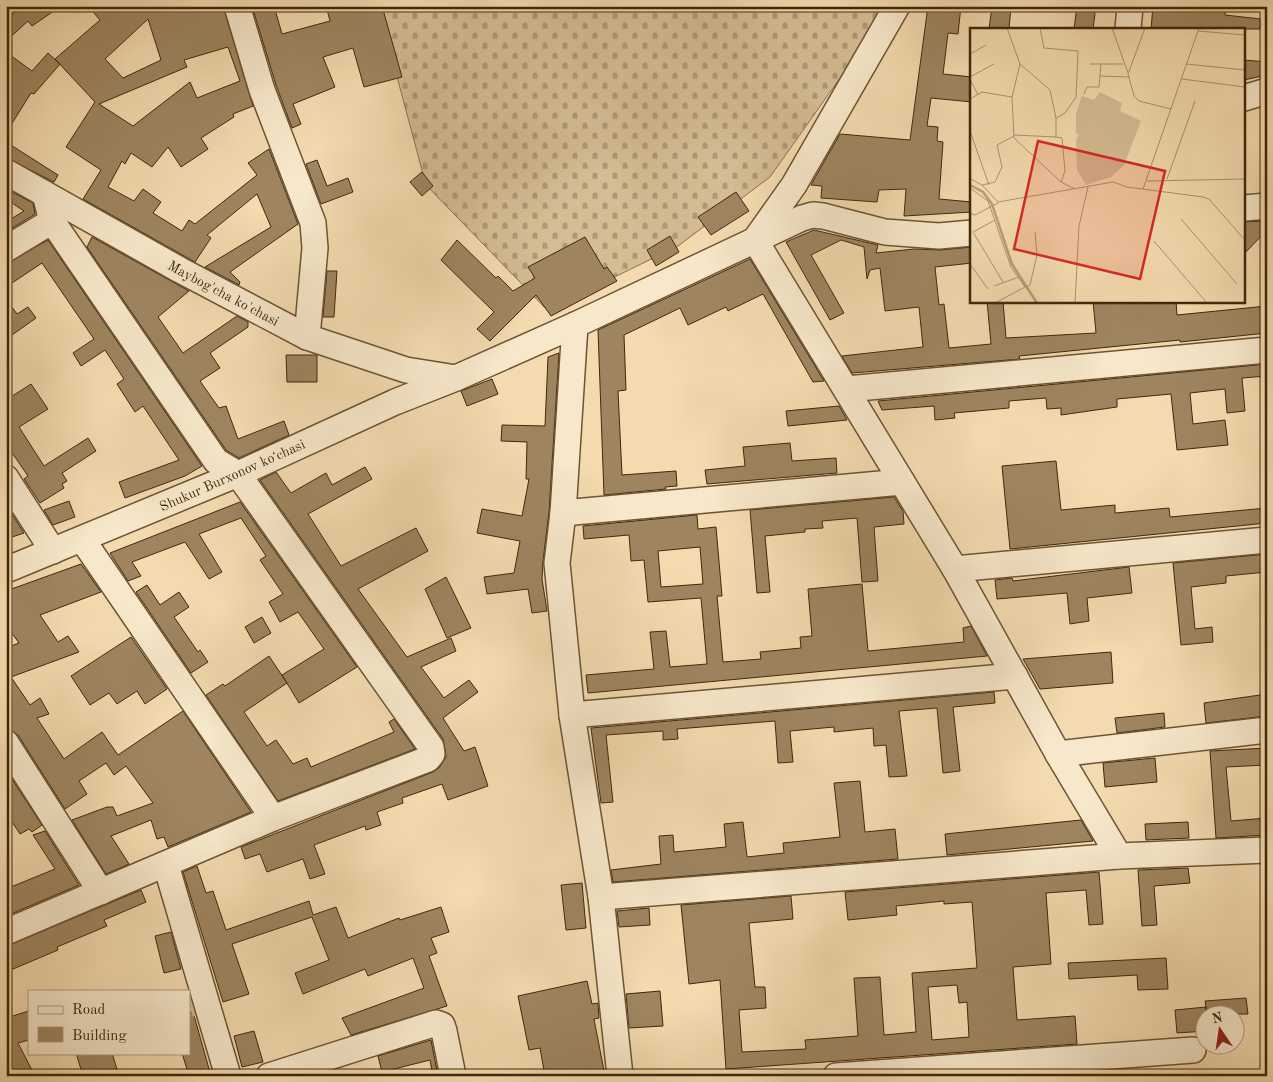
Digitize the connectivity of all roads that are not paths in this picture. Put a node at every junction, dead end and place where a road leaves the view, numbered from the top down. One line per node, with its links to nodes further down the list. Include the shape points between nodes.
1 (237, 6): 16 (street, via 262,90 313,223 315,248)
2 (898, 6): 13 (street, via 794,184)
3 (1130, 6): 4 (street)
4 (1128, 28)
5 (1267, 91): 6 (street)
6 (1246, 97)
7 (6, 172): 8 (street, Maybog'cha ko'chasi)
8 (44, 194): 11 (street); 16 (street, Maybog'cha ko'chasi)
9 (1267, 206): 10 (street)
10 (1246, 208)
11 (52, 221): 14 (street); 20 (street, via 216,461)
12 (970, 233): 13 (street, Shukur Burxonov koʻchasi, via 939,236 885,232 813,215)
13 (755, 240): 15 (street, Shukur Burxonov koʻchasi); 19 (street)
14 (6, 249)
15 (575, 325): 18 (street, Shukur Burxonov koʻchasi); 23 (street)
16 (307, 337): 18 (street, Maybog'cha ko'chasi, via 406,370)
17 (1267, 350): 19 (street)
18 (456, 378): 20 (street, Shukur Burxonov koʻchasi, via 395,402)
19 (847, 389): 22 (street)
20 (238, 474): 24 (street, Shukur Burxonov koʻchasi); 34 (street, via 431,747 432,754 423,762)
21 (6, 478): 26 (street)
22 (902, 482): 23 (street); 27 (street)
23 (563, 513): 30 (street, via 557,563)
24 (82, 539): 26 (street, Shukur Burxonov koʻchasi); 34 (street)
25 (1267, 540): 27 (street)
26 (53, 551): 28 (street, Shukur Burxonov koʻchasi)
27 (955, 569): 29 (street)
28 (6, 570)
29 (1015, 676): 30 (street); 33 (street)
30 (572, 715): 39 (street)
31 (1267, 730): 33 (street)
32 (6, 743): 38 (street)
33 (1058, 754): 36 (street)
34 (273, 818): 37 (street)
35 (1267, 850): 36 (street)
36 (1119, 856): 39 (street)
37 (166, 865): 38 (street); 42 (street, via 199,1003)
38 (101, 892): 40 (street)
39 (600, 897): 45 (street)
40 (6, 932)
41 (1193, 1050): 46 (street)
42 (228, 1076)
43 (269, 1076): 44 (street, via 436,1022 444,1031)
44 (453, 1076)
45 (620, 1076)
46 (836, 1076)

